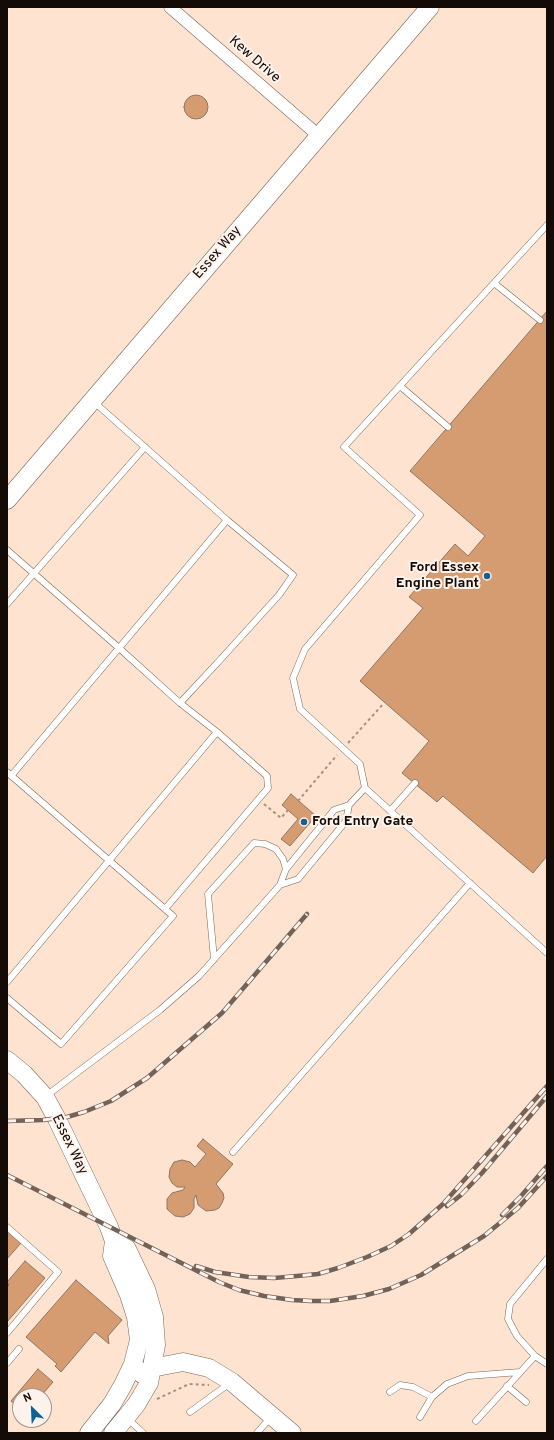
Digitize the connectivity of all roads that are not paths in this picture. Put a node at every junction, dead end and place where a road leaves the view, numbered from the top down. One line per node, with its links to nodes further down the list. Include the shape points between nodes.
1 (170, 7): 3 (street, Kew Drive)
2 (430, 7): 3 (street, Essex Way)
3 (320, 136): 8 (street, Essex Way)
4 (547, 225): 5 (lane)
5 (494, 283): 6 (lane); 7 (lane)
6 (540, 320)
7 (400, 386): 9 (lane); 21 (lane, via 344,447 420,515 305,649 293,678 300,709 360,764)
8 (92, 400): 10 (lane); 11 (street, Essex Way)
9 (448, 427)
10 (145, 447): 12 (lane); 14 (lane)
11 (7, 500)
12 (227, 520): 16 (lane); 17 (lane, via 293,575 279,595 234,646)
13 (7, 550): 14 (lane)
14 (34, 573): 15 (lane); 16 (lane)
15 (7, 604)
16 (119, 648): 17 (lane); 19 (lane)
17 (180, 703): 18 (lane)
18 (216, 732): 24 (lane); 28 (lane, via 267,776 268,788)
19 (9, 774): 24 (lane)
20 (415, 783): 23 (lane)
21 (365, 788): 22 (lane); 23 (lane)
22 (349, 805): 25 (lane, via 334,810); 27 (lane, via 346,821 298,878)
23 (390, 810): 26 (lane)
24 (109, 860): 28 (lane); 31 (lane)
25 (286, 869): 27 (lane); 30 (lane, via 276,849 254,843 208,894)
26 (470, 883): 29 (lane); 35 (lane)
27 (280, 885): 30 (lane)
28 (165, 909): 32 (lane, via 173,916 61,1044)
29 (547, 953)
30 (214, 959): 34 (lane, via 199,976 160,1010)
31 (7, 982)
32 (7, 998)
33 (7, 1060): 34 (street, Essex Way)
34 (45, 1097): 37 (street, Essex Way)
35 (233, 1152)
36 (7, 1227): 40 (lane, via 58,1272)
37 (114, 1241): 39 (street, Essex Way, via 126,1249 146,1289); 49 (street, Essex Way, via 112,1256 129,1295 136,1317 139,1340 133,1364)
38 (547, 1259): 42 (lane, via 510,1304 508,1319 516,1336)
39 (154, 1324): 43 (street, via 169,1352); 46 (street, Essex Way, via 156,1345)
40 (7, 1333)
41 (19, 1349): 44 (lane)
42 (535, 1356): 45 (lane); 47 (lane)
43 (183, 1362): 46 (street); 48 (street, via 209,1368)
44 (7, 1363)
45 (547, 1364)
46 (152, 1368): 49 (street); 54 (street, Essex Way, via 149,1384 136,1405)
47 (520, 1372): 50 (lane); 52 (lane, via 468,1376 447,1384)
48 (232, 1382): 55 (lane); 56 (street)
49 (123, 1385): 54 (street, Essex Way)
50 (507, 1386): 53 (lane); 58 (lane)
51 (390, 1392): 52 (lane, via 400,1385 413,1387)
52 (432, 1397): 57 (lane)
53 (526, 1402)
54 (119, 1411): 59 (street, Essex Way); 60 (street, Essex Way); 61 (lane)
55 (190, 1412)
56 (272, 1416): 62 (lane); 63 (street)
57 (420, 1417)
58 (476, 1421)
59 (89, 1433)
60 (113, 1433)
61 (143, 1433)
62 (257, 1433)
63 (292, 1433)

